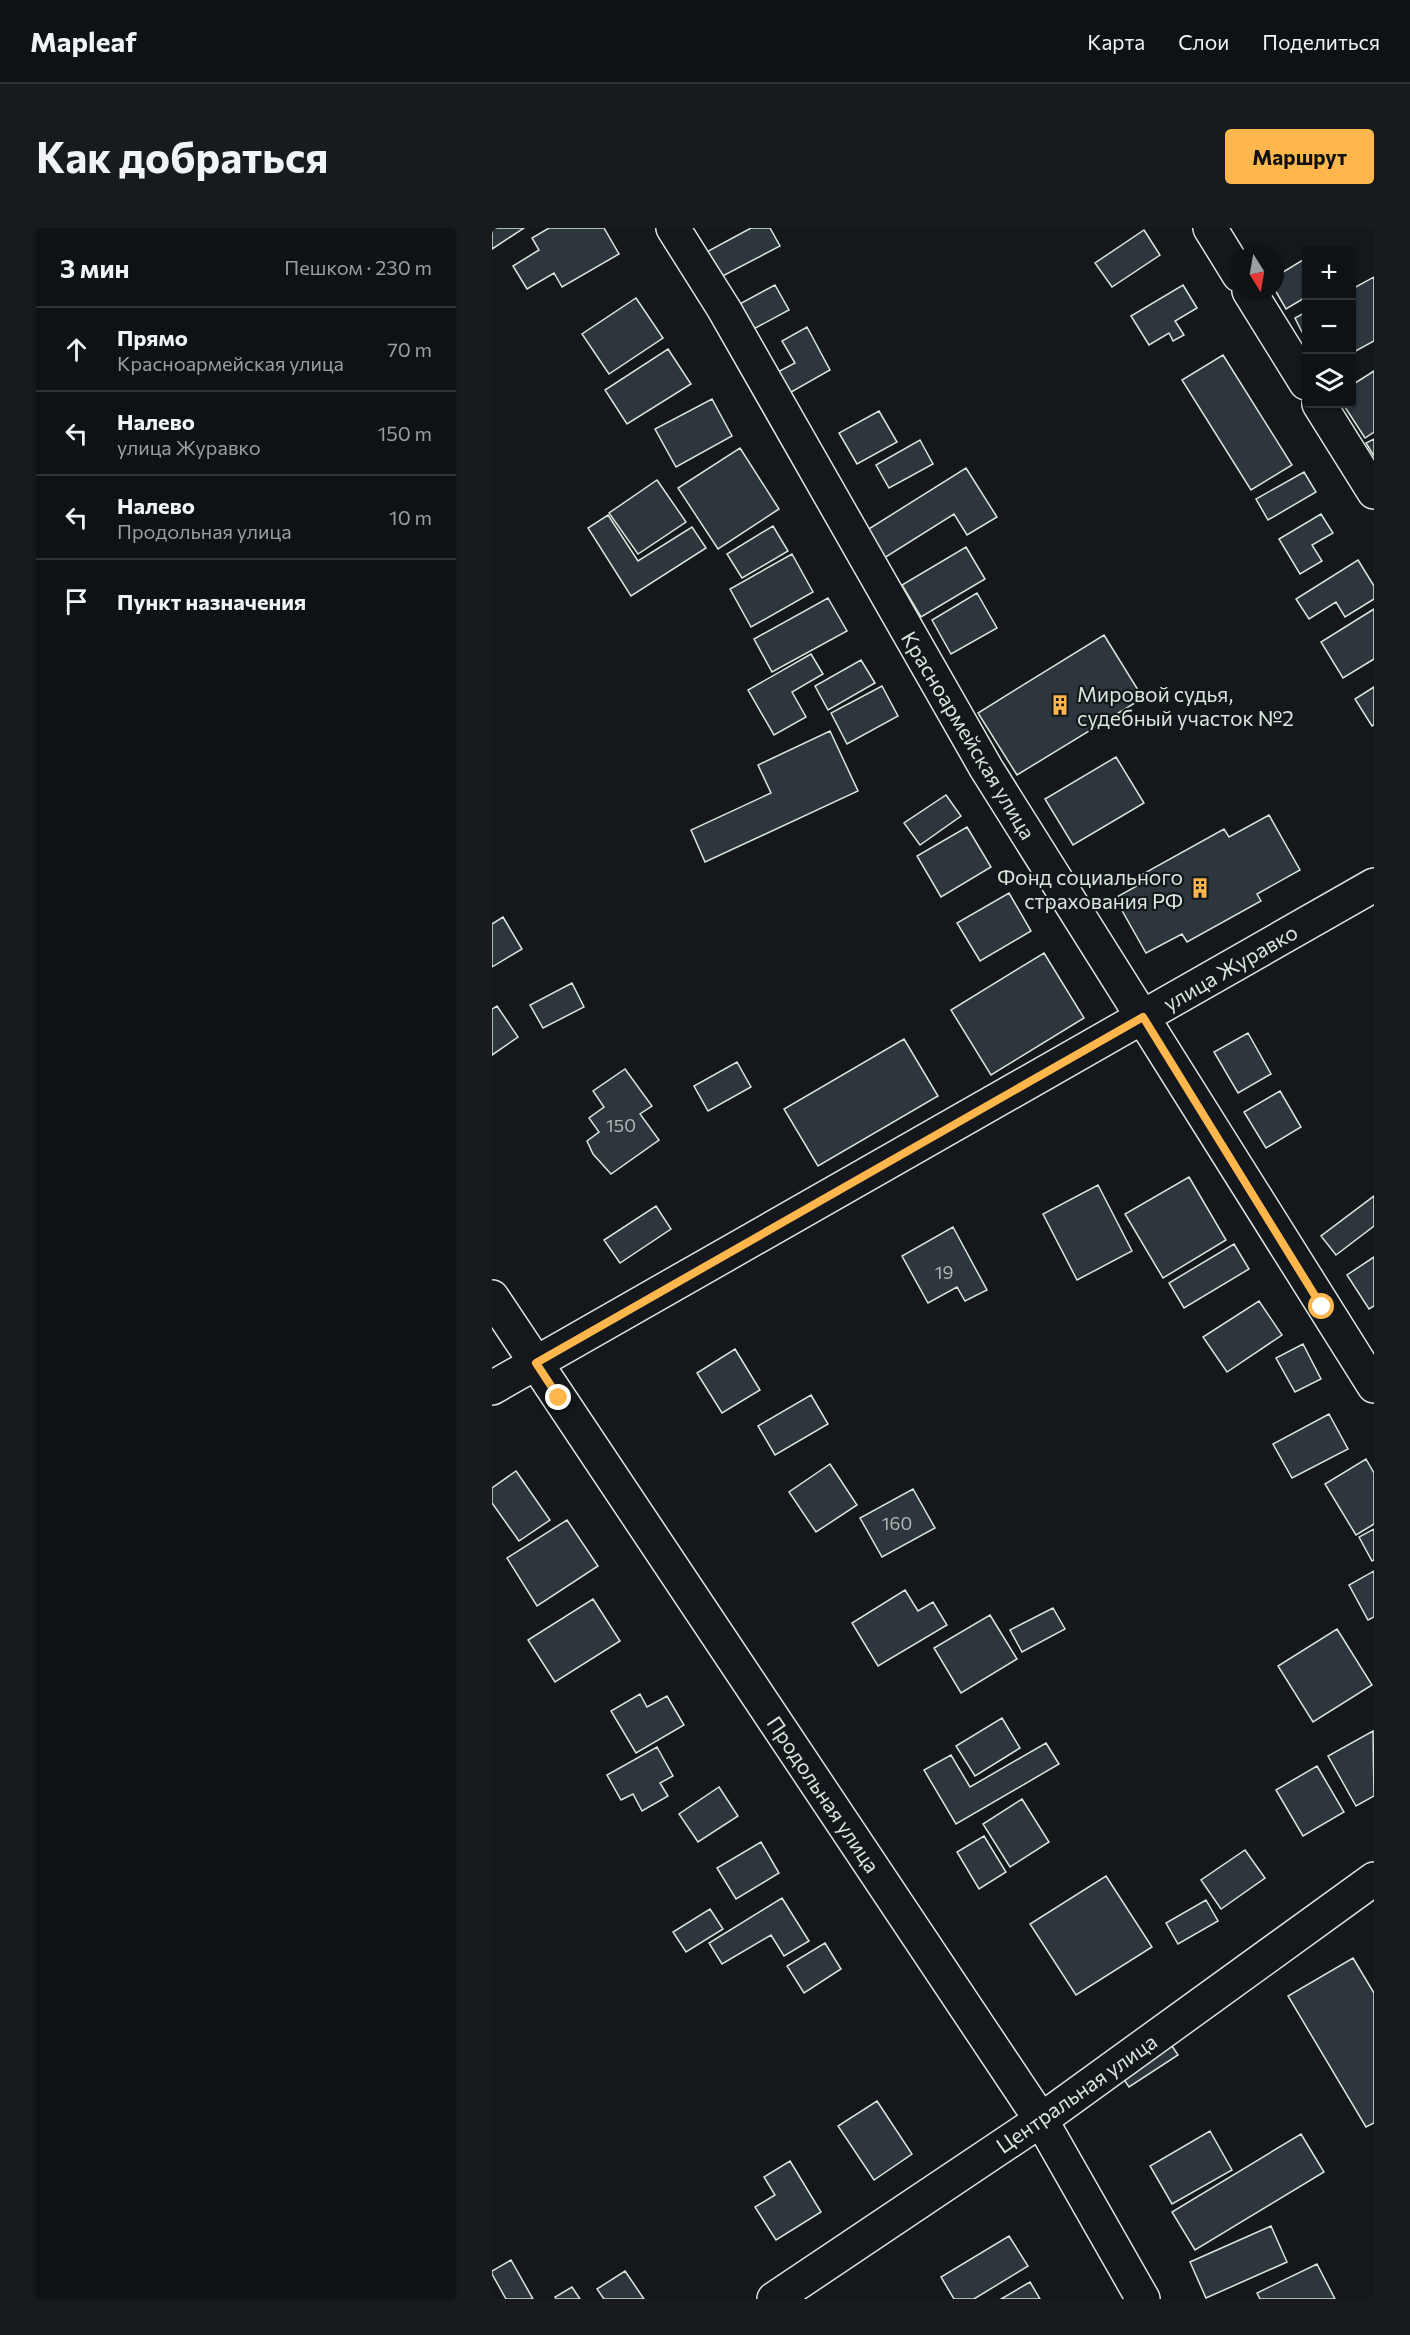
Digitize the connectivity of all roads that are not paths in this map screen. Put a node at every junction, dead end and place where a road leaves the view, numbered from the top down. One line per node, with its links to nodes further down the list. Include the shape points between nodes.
1 (673, 228): 9 (street, Красноармейская улица, via 724,309 986,768)
2 (1210, 228): 3 (street)
3 (1230, 260)
4 (1255, 300): 5 (street)
5 (1302, 377)
6 (1322, 408): 7 (street)
7 (1374, 492)
8 (1374, 885): 9 (street, улица Журавко)
9 (1143, 1017): 11 (street, улица Журавко); 12 (street, Красноармейская улица)
10 (492, 1297): 11 (street, Продольная улица)
11 (536, 1363): 13 (street, улица Журавко); 15 (street, Продольная улица)
12 (1374, 1386)
13 (492, 1388)
14 (1374, 1879): 15 (street, Центральная улица)
15 (1041, 2120): 16 (street, Центральная улица); 17 (street, Продольная улица)
16 (774, 2299)
17 (1143, 2299)

